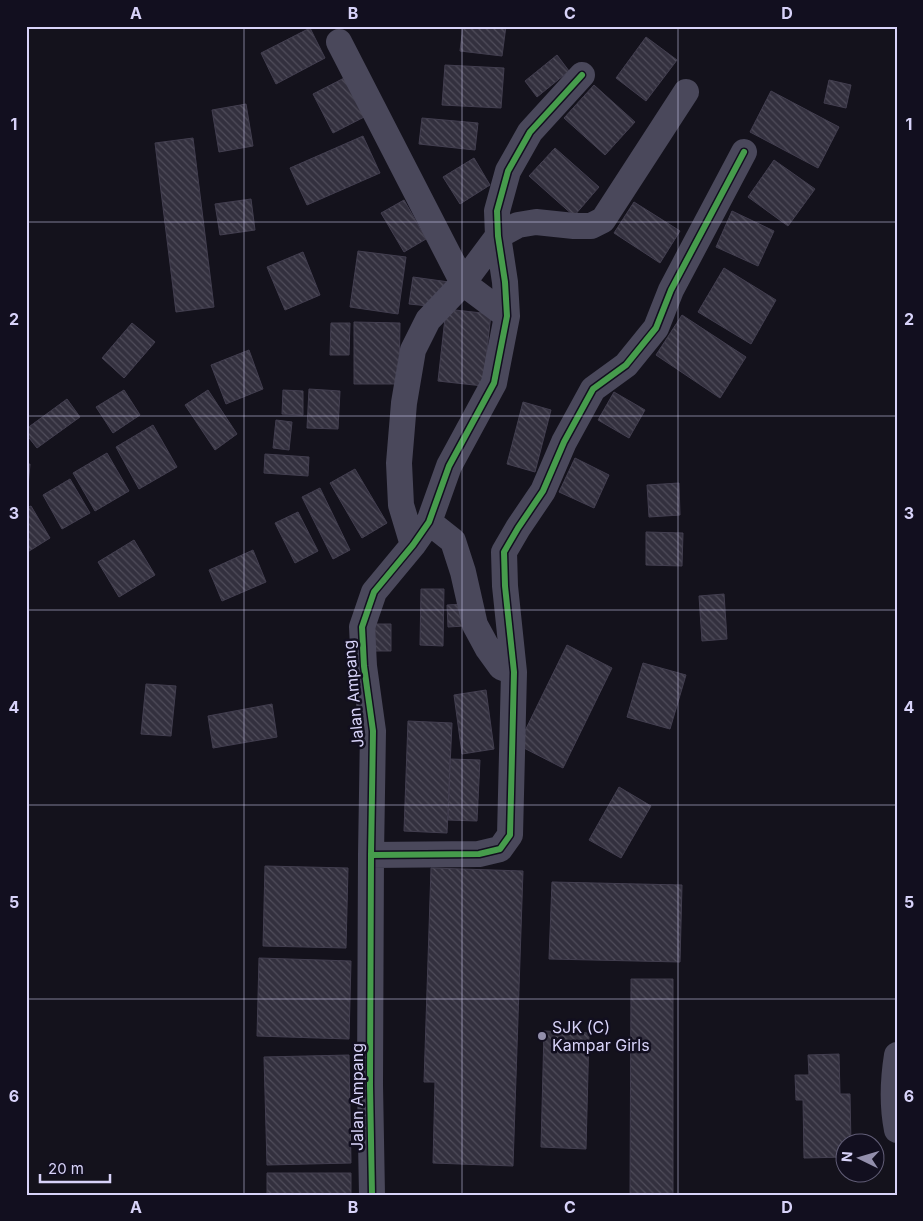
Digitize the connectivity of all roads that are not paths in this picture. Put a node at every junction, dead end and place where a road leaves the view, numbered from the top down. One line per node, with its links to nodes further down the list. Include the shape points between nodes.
1 (339, 42): 6 (street)
2 (582, 75): 5 (street, Jalan Ampang, via 530,132 508,172 497,211)
3 (686, 92): 5 (street, via 603,220 591,226 536,222 518,225)
4 (744, 152): 10 (street, via 672,290 656,328 626,365 593,389 564,442 543,491 504,552 504,586)
5 (498, 236): 6 (street); 7 (street, Jalan Ampang)
6 (463, 283): 7 (street); 9 (street, via 428,320 413,350 399,463 401,505)
7 (507, 316): 8 (street, Jalan Ampang, via 494,383 449,466)
8 (429, 522): 9 (street, Jalan Ampang); 10 (street, via 453,541 464,572 475,625 500,667)
9 (413, 545): 11 (street, Jalan Ampang, via 374,592 362,626 373,730)
10 (514, 672): 11 (street, via 510,834 500,849 479,854)
11 (371, 855): 14 (street, Jalan Ampang)
12 (897, 1055): 13 (street, via 894,1114)
13 (897, 1130)
14 (372, 1195)

